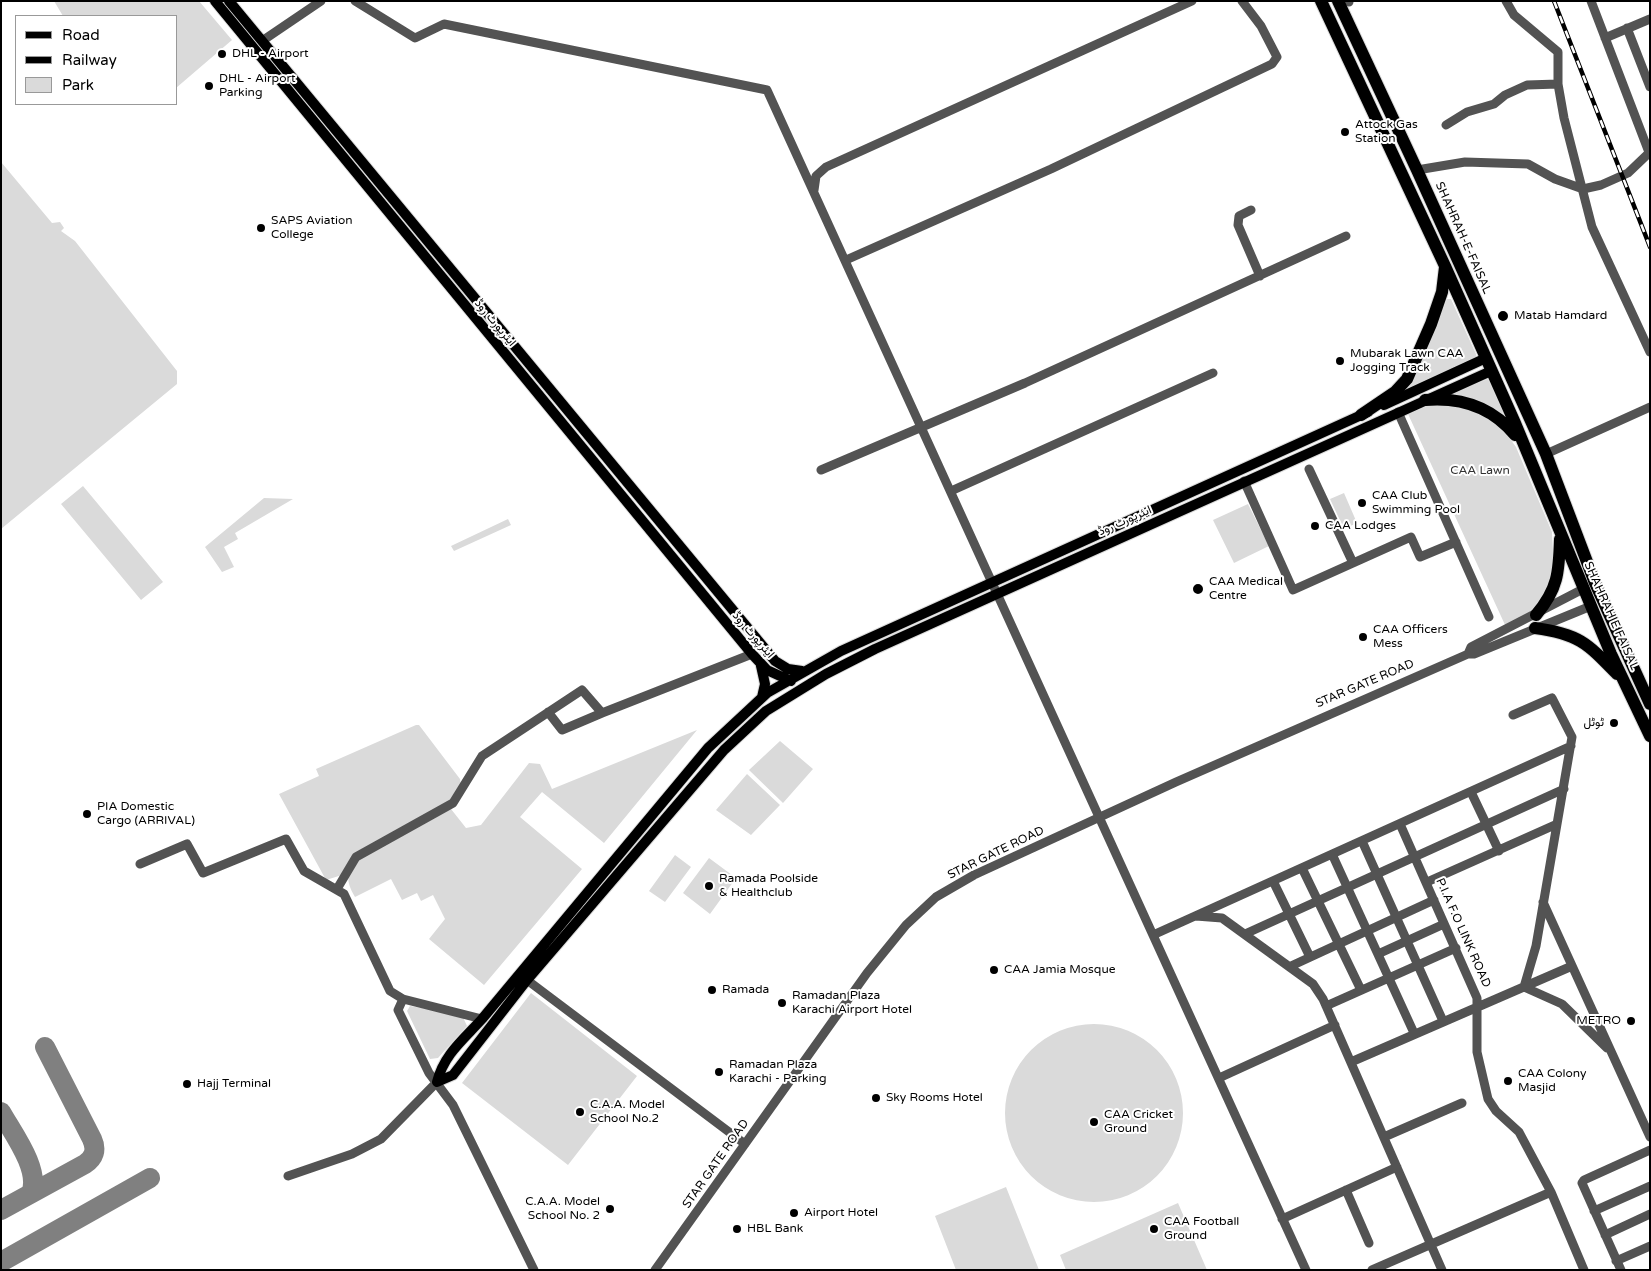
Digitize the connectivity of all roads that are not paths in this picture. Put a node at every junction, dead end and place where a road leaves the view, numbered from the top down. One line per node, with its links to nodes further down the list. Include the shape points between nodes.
1 (216, 1): 52 (main road, ایئرپورٹ روڈ)
2 (229, 1): 14 (main road, ایئرپورٹ روڈ)
3 (321, 1): 14 (street)
4 (355, 1): 21 (street, via 415,38 444,24 767,90)
5 (1192, 1): 21 (street, via 826,167 816,176)
6 (1242, 1): 24 (street, via 1261,26 1277,57 1272,64)
7 (1321, 1): 25 (highway)
8 (1506, 1): 15 (street, via 1514,15 1558,52)
9 (1591, 1): 13 (street)
10 (1345, 2): 19 (highway, SHAHRAH-E-FAISAL)
11 (1650, 19): 12 (street)
12 (1627, 28): 13 (street); 16 (street)
13 (1605, 38): 18 (street)
14 (262, 41): 54 (main road, ایئرپورٹ روڈ)
15 (1558, 84): 17 (street, via 1527,85 1494,104 1466,112); 20 (street)
16 (1650, 87)
17 (1446, 125)
18 (1649, 153): 20 (street, via 1628,174)
19 (1418, 170): 20 (street, via 1466,162 1528,164); 36 (highway, SHAHRAH-E-FAISAL)
20 (1583, 189): 27 (street, via 1592,227)
21 (814, 190): 24 (street)
22 (1251, 210): 26 (street, via 1239,216 1238,225)
23 (1346, 236): 26 (street)
24 (846, 260): 35 (street)
25 (1445, 266): 28 (highway); 34 (highway, via 1442,292 1407,379 1395,392)
26 (1260, 276): 35 (street)
27 (1650, 352)
28 (1486, 358): 29 (highway); 34 (main road, ایئرپورٹ روڈ)
29 (1491, 371): 31 (main road, ایئرپورٹ روڈ); 37 (highway)
30 (1213, 373): 41 (street)
31 (1424, 400): 33 (main road, ایئرپورٹ روڈ); 37 (highway, via 1462,400 1504,421)
32 (1650, 407): 36 (street)
33 (1398, 412): 40 (main road, ایئرپورٹ روڈ); 43 (street)
34 (1362, 415): 45 (main road, ایئرپورٹ روڈ)
35 (922, 427): 39 (street); 41 (street)
36 (1546, 454): 48 (highway, SHAHRAH-E-FAISAL)
37 (1533, 465): 42 (highway)
38 (1309, 469): 44 (street)
39 (821, 470)
40 (1244, 481): 44 (street, via 1293,590); 47 (main road, ایئرپورٹ روڈ)
41 (951, 491): 45 (street)
42 (1560, 534): 46 (highway, SHAHRAH E FAISAL); 51 (highway, via 1556,585)
43 (1456, 542): 44 (street, via 1420,557 1411,537); 50 (street)
44 (1353, 563)
45 (991, 582): 47 (street); 56 (main road, ایئرپورٹ روڈ)
46 (1583, 589): 49 (highway, SHAHRAH E FAISAL); 51 (street, STAR GATE ROAD)
47 (997, 593): 60 (main road, ایئرپورٹ روڈ, via 875,649); 72 (street)
48 (1603, 600): 63 (highway, SHAHRAH E FAISAL)
49 (1590, 606): 51 (street, STAR GATE ROAD); 59 (highway, SHAHRAH E FAISAL)
50 (1489, 616)
51 (1535, 622): 53 (street, STAR GATE ROAD, via 1474,654); 53 (street, STAR GATE ROAD, via 1471,648); 59 (highway, via 1588,644)
52 (752, 654): 55 (main road, ایئرپورٹ روڈ); 66 (street)
53 (1468, 654): 72 (street, STAR GATE ROAD)
54 (775, 661): 56 (main road, via 788,669); 57 (main road)
55 (760, 663): 57 (main road, ایئرپورٹ روڈ); 62 (main road, via 765,684)
56 (802, 671): 58 (main road, ایئرپورٹ روڈ)
57 (776, 676): 58 (main road, ایئرپورٹ روڈ); 61 (main road)
58 (788, 680): 60 (main road, ایئرپورٹ روڈ); 61 (main road, ایئرپورٹ روڈ)
59 (1624, 681): 68 (highway, SHAHRAH E FAISAL)
60 (812, 683): 64 (main road)
61 (775, 689): 62 (main road, ایئرپورٹ روڈ); 64 (main road)
62 (761, 698): 82 (main road, ایئرپورٹ روڈ, via 708,748)
63 (1650, 704)
64 (766, 711): 84 (main road, via 724,750)
65 (548, 712): 66 (street, via 562,730); 66 (street, via 582,690); 88 (street, via 482,756 453,803 356,857)
66 (602, 713)
67 (1513, 715): 69 (street, via 1552,698 1572,737)
68 (1650, 736)
69 (1571, 746): 70 (street); 71 (street)
70 (1564, 789): 74 (street); 75 (street)
71 (1471, 792): 73 (street); 74 (street)
72 (1098, 818): 98 (street); 126 (street, STAR GATE ROAD, via 974,875 936,897 913,918 868,973)
73 (1400, 824): 76 (street); 79 (street, P.I.A F.O LINK ROAD)
74 (1486, 824): 77 (street); 79 (street)
75 (1558, 824): 77 (street); 91 (street)
76 (1362, 841): 78 (street); 83 (street)
77 (1498, 851): 86 (street)
78 (1332, 854): 81 (street); 87 (street)
79 (1415, 857): 83 (street); 86 (street, P.I.A F.O LINK ROAD)
80 (140, 864): 88 (street, via 187,844 204,873 286,839 304,871)
81 (1302, 868): 85 (street); 90 (street)
82 (607, 869): 84 (main road); 100 (main road, ایئرپورٹ روڈ)
83 (1377, 874): 87 (street); 94 (street)
84 (616, 876): 100 (main road)
85 (1273, 880): 92 (street); 93 (street)
86 (1427, 882): 89 (street, P.I.A F.O LINK ROAD)
87 (1347, 888): 90 (street); 96 (street)
88 (337, 889): 112 (street, via 344,894 390,991)
89 (1434, 900): 94 (street); 95 (street, P.I.A F.O LINK ROAD)
90 (1318, 901): 92 (street); 101 (street)
91 (1543, 902): 107 (street); 110 (street, via 1536,946)
92 (1289, 914): 97 (street); 104 (street)
93 (1196, 916): 97 (street, via 1222,918); 98 (street)
94 (1396, 917): 96 (street); 99 (street)
95 (1444, 924): 99 (street); 102 (street, P.I.A F.O LINK ROAD)
96 (1367, 931): 101 (street); 103 (street)
97 (1245, 934): 106 (street)
98 (1154, 935): 121 (street)
99 (1407, 941): 103 (street); 105 (street)
100 (553, 942): 109 (main road); 115 (main road)
101 (1339, 944): 104 (street); 111 (street)
102 (1456, 948): 105 (street); 114 (street, P.I.A F.O LINK ROAD, via 1478,998)
103 (1378, 954): 108 (street)
104 (1310, 957): 106 (street)
105 (1418, 965): 108 (street); 116 (street)
106 (1290, 966): 113 (street, via 1314,984)
107 (1572, 966): 110 (street); 119 (street)
108 (1389, 978): 111 (street); 118 (street)
109 (527, 980): 122 (main road, via 453,1075); 126 (street)
110 (1524, 987): 114 (street); 119 (street, via 1562,1004)
111 (1361, 990): 113 (street)
112 (403, 999): 115 (street); 122 (street, via 398,1010)
113 (1326, 1006): 117 (street)
114 (1476, 1007): 116 (street); 132 (street, P.I.A F.O LINK ROAD, via 1477,1052 1488,1099 1496,1111 1520,1132)
115 (482, 1019): 122 (main road, via 451,1051 441,1066)
116 (1443, 1021): 118 (street)
117 (1335, 1025): 120 (street); 121 (street)
118 (1414, 1033): 120 (street)
119 (1607, 1048): 125 (street)
120 (1351, 1062): 124 (street)
121 (1219, 1078): 135 (street)
122 (437, 1082): 129 (street, via 381,1139 352,1154); 141 (street, via 453,1105)
123 (1462, 1103): 124 (street)
124 (1384, 1137): 128 (street)
125 (1650, 1137)
126 (745, 1144): 142 (street, STAR GATE ROAD)
127 (1650, 1150): 133 (street, via 1584,1180 1583,1186)
128 (1397, 1167): 131 (street); 138 (street)
129 (288, 1176)
130 (1650, 1186): 133 (street)
131 (1346, 1190): 135 (street); 137 (street)
132 (1551, 1192): 138 (street); 146 (street, P.I.A F.O LINK ROAD)
133 (1594, 1211): 136 (street)
134 (1650, 1214): 136 (street)
135 (1282, 1219): 143 (street)
136 (1605, 1235): 140 (street)
137 (1369, 1243)
138 (1431, 1243): 144 (street); 145 (street)
139 (1650, 1246): 140 (street)
140 (1616, 1261): 147 (street)
141 (534, 1270)
142 (655, 1270)
143 (1306, 1270)
144 (1372, 1270)
145 (1442, 1270)
146 (1584, 1270)
147 (1621, 1270)

